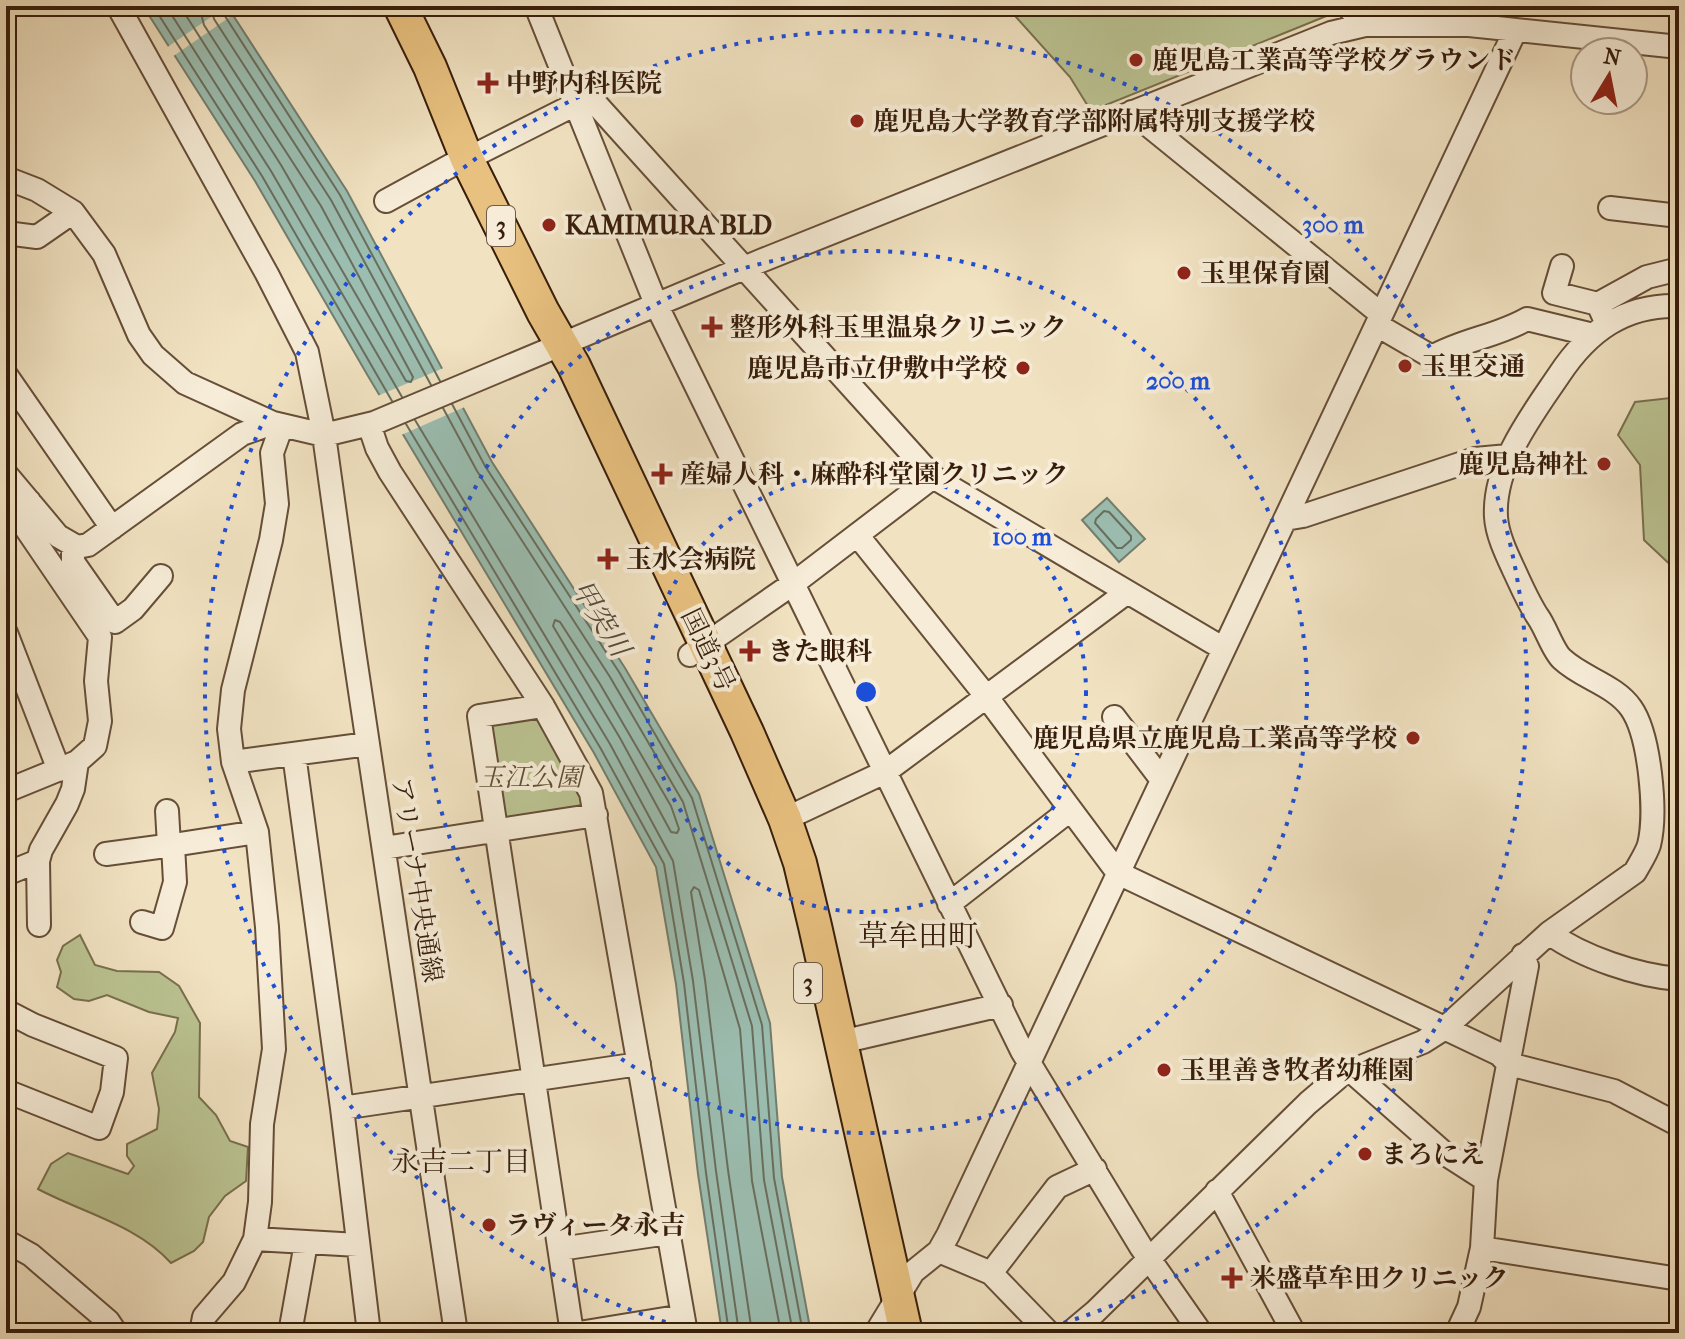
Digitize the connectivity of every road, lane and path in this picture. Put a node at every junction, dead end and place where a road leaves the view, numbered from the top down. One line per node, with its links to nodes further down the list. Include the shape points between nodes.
1 (118, 6): 30 (street, アリーナ中央通線, via 307,352)
2 (379, 6): 12 (highway, 国道3号 / 3)
3 (400, 6): 12 (highway, 国道3号 / 3, via 430,67)
4 (536, 6): 10 (street)
5 (1347, 6): 7 (street)
6 (1410, 15): 7 (street); 8 (street)
7 (1365, 25): 11 (street, via 1331,33)
8 (1515, 31): 9 (street); 24 (street)
9 (1679, 47)
10 (576, 104): 12 (street); 20 (street, via 597,105); 22 (street)
11 (1132, 112): 20 (street); 24 (street)
12 (459, 162): 14 (street); 26 (highway, 国道3号 / 3)
13 (6, 178): 16 (street)
14 (386, 201)
15 (1610, 208): 17 (street)
16 (73, 212): 18 (street, via 37,237); 28 (street, via 104,254 128,314 153,355 185,383)
17 (1679, 216)
18 (6, 233)
19 (1562, 266): 25 (street, via 1554,293)
20 (746, 268): 22 (street); 33 (street)
21 (1679, 269): 25 (street, via 1647,277)
22 (656, 304): 26 (street); 40 (street)
23 (1679, 306): 25 (street, via 1641,308)
24 (1379, 319): 25 (street, via 1432,357 1527,319); 35 (street)
25 (1599, 321): 31 (street)
26 (552, 348): 29 (street); 44 (highway, 国道3号 / 3, via 561,382)
27 (6, 375): 36 (street)
28 (277, 424): 30 (street); 36 (street, via 242,434); 50 (street, via 272,453 277,504 233,690)
29 (371, 424): 30 (street); 46 (street, via 390,472)
30 (324, 435): 48 (street, アリーナ中央通線)
31 (1508, 456): 35 (street, via 1475,459); 70 (street, via 1496,514 1528,603 1560,658 1630,706 1638,722 1652,797 1648,848 1635,872)
32 (6, 474): 34 (street)
33 (933, 477): 37 (street); 41 (street)
34 (29, 501): 38 (street); 51 (street, via 17,515 100,637 98,735 95,746)
35 (1285, 519): 43 (street)
36 (112, 528): 38 (street, via 88,545)
37 (858, 536): 40 (street); 45 (street)
38 (73, 546): 39 (street, via 73,562 115,622)
39 (161, 576)
40 (794, 583): 44 (street); 52 (street)
41 (1126, 593): 43 (street); 45 (street)
42 (6, 633): 51 (street)
43 (1224, 649): 53 (street)
44 (698, 650): 58 (highway, 国道3号 / 3); 103 (highway, 国道3号 / 3, via 772,836)
45 (986, 696): 52 (street); 55 (street)
46 (543, 706): 57 (street, via 588,785); 59 (street, via 479,716)
47 (1114, 717): 53 (street)
48 (368, 744): 49 (street); 62 (street, アリーナ中央通線)
49 (294, 754): 50 (street); 84 (street)
50 (233, 762): 60 (street)
51 (68, 766): 54 (street); 64 (street, via 70,796)
52 (885, 772): 58 (street); 67 (street)
53 (1162, 780): 65 (street)
54 (6, 791)
55 (1070, 810): 65 (street); 67 (street)
56 (167, 811): 61 (street)
57 (596, 815): 59 (street); 78 (street)
58 (785, 819): 76 (highway, 国道3号 / 3)
59 (496, 829): 62 (street); 81 (street)
60 (257, 832): 61 (street); 90 (street, via 274,1049 262,1124)
61 (171, 845): 63 (street); 68 (street, via 175,882 162,928)
62 (384, 848): 83 (street, アリーナ中央通線)
63 (106, 854)
64 (38, 861): 66 (street); 69 (street)
65 (1118, 873): 75 (street); 77 (street)
66 (6, 874)
67 (949, 904): 73 (street)
68 (142, 922)
69 (39, 925)
70 (1549, 933): 71 (street); 72 (street, via 1592,956)
71 (1523, 955): 75 (street); 79 (street, via 1527,966)
72 (1679, 979)
73 (1001, 1005): 76 (street); 77 (street)
74 (6, 1011): 82 (street, via 116,1058 112,1092 99,1128)
75 (1445, 1028): 79 (street); 80 (street)
76 (841, 1042): 100 (highway, 国道3号 / 3)
77 (1028, 1062): 86 (street); 96 (street)
78 (639, 1064): 81 (street); 89 (street)
79 (1509, 1064): 85 (street, via 1614,1091); 87 (street)
80 (1351, 1071): 87 (street, via 1444,1153); 88 (street, via 1308,1103)
81 (534, 1080): 83 (street); 95 (street)
82 (6, 1091)
83 (422, 1095): 84 (street); 108 (street, アリーナ中央通線)
84 (342, 1108): 93 (street)
85 (1679, 1125)
86 (1095, 1169): 97 (street); 98 (street, via 1057,1187)
87 (1486, 1180): 94 (street)
88 (1217, 1191): 97 (street); 114 (street)
89 (668, 1233): 95 (street); 102 (street)
90 (255, 1239): 92 (street); 105 (street, via 234,1282 204,1317)
91 (6, 1241): 104 (street, via 31,1255)
92 (306, 1243): 93 (street); 106 (street)
93 (358, 1245): 107 (street)
94 (1482, 1248): 99 (street); 115 (street, via 1469,1307)
95 (560, 1249): 109 (street)
96 (939, 1251): 98 (street); 100 (street, via 913,1272)
97 (1150, 1258): 101 (street); 113 (street)
98 (991, 1273): 111 (street)
99 (1679, 1279)
100 (899, 1296): 103 (highway, 国道3号 / 3)
101 (1098, 1322): 112 (street)
102 (684, 1325): 110 (street)
103 (887, 1331)
104 (116, 1333)
105 (201, 1333)
106 (290, 1333)
107 (369, 1333)
108 (456, 1333)
109 (572, 1333)
110 (579, 1333)
111 (1049, 1333)
112 (1070, 1333)
113 (1201, 1333)
114 (1294, 1333)
115 (1457, 1333)

